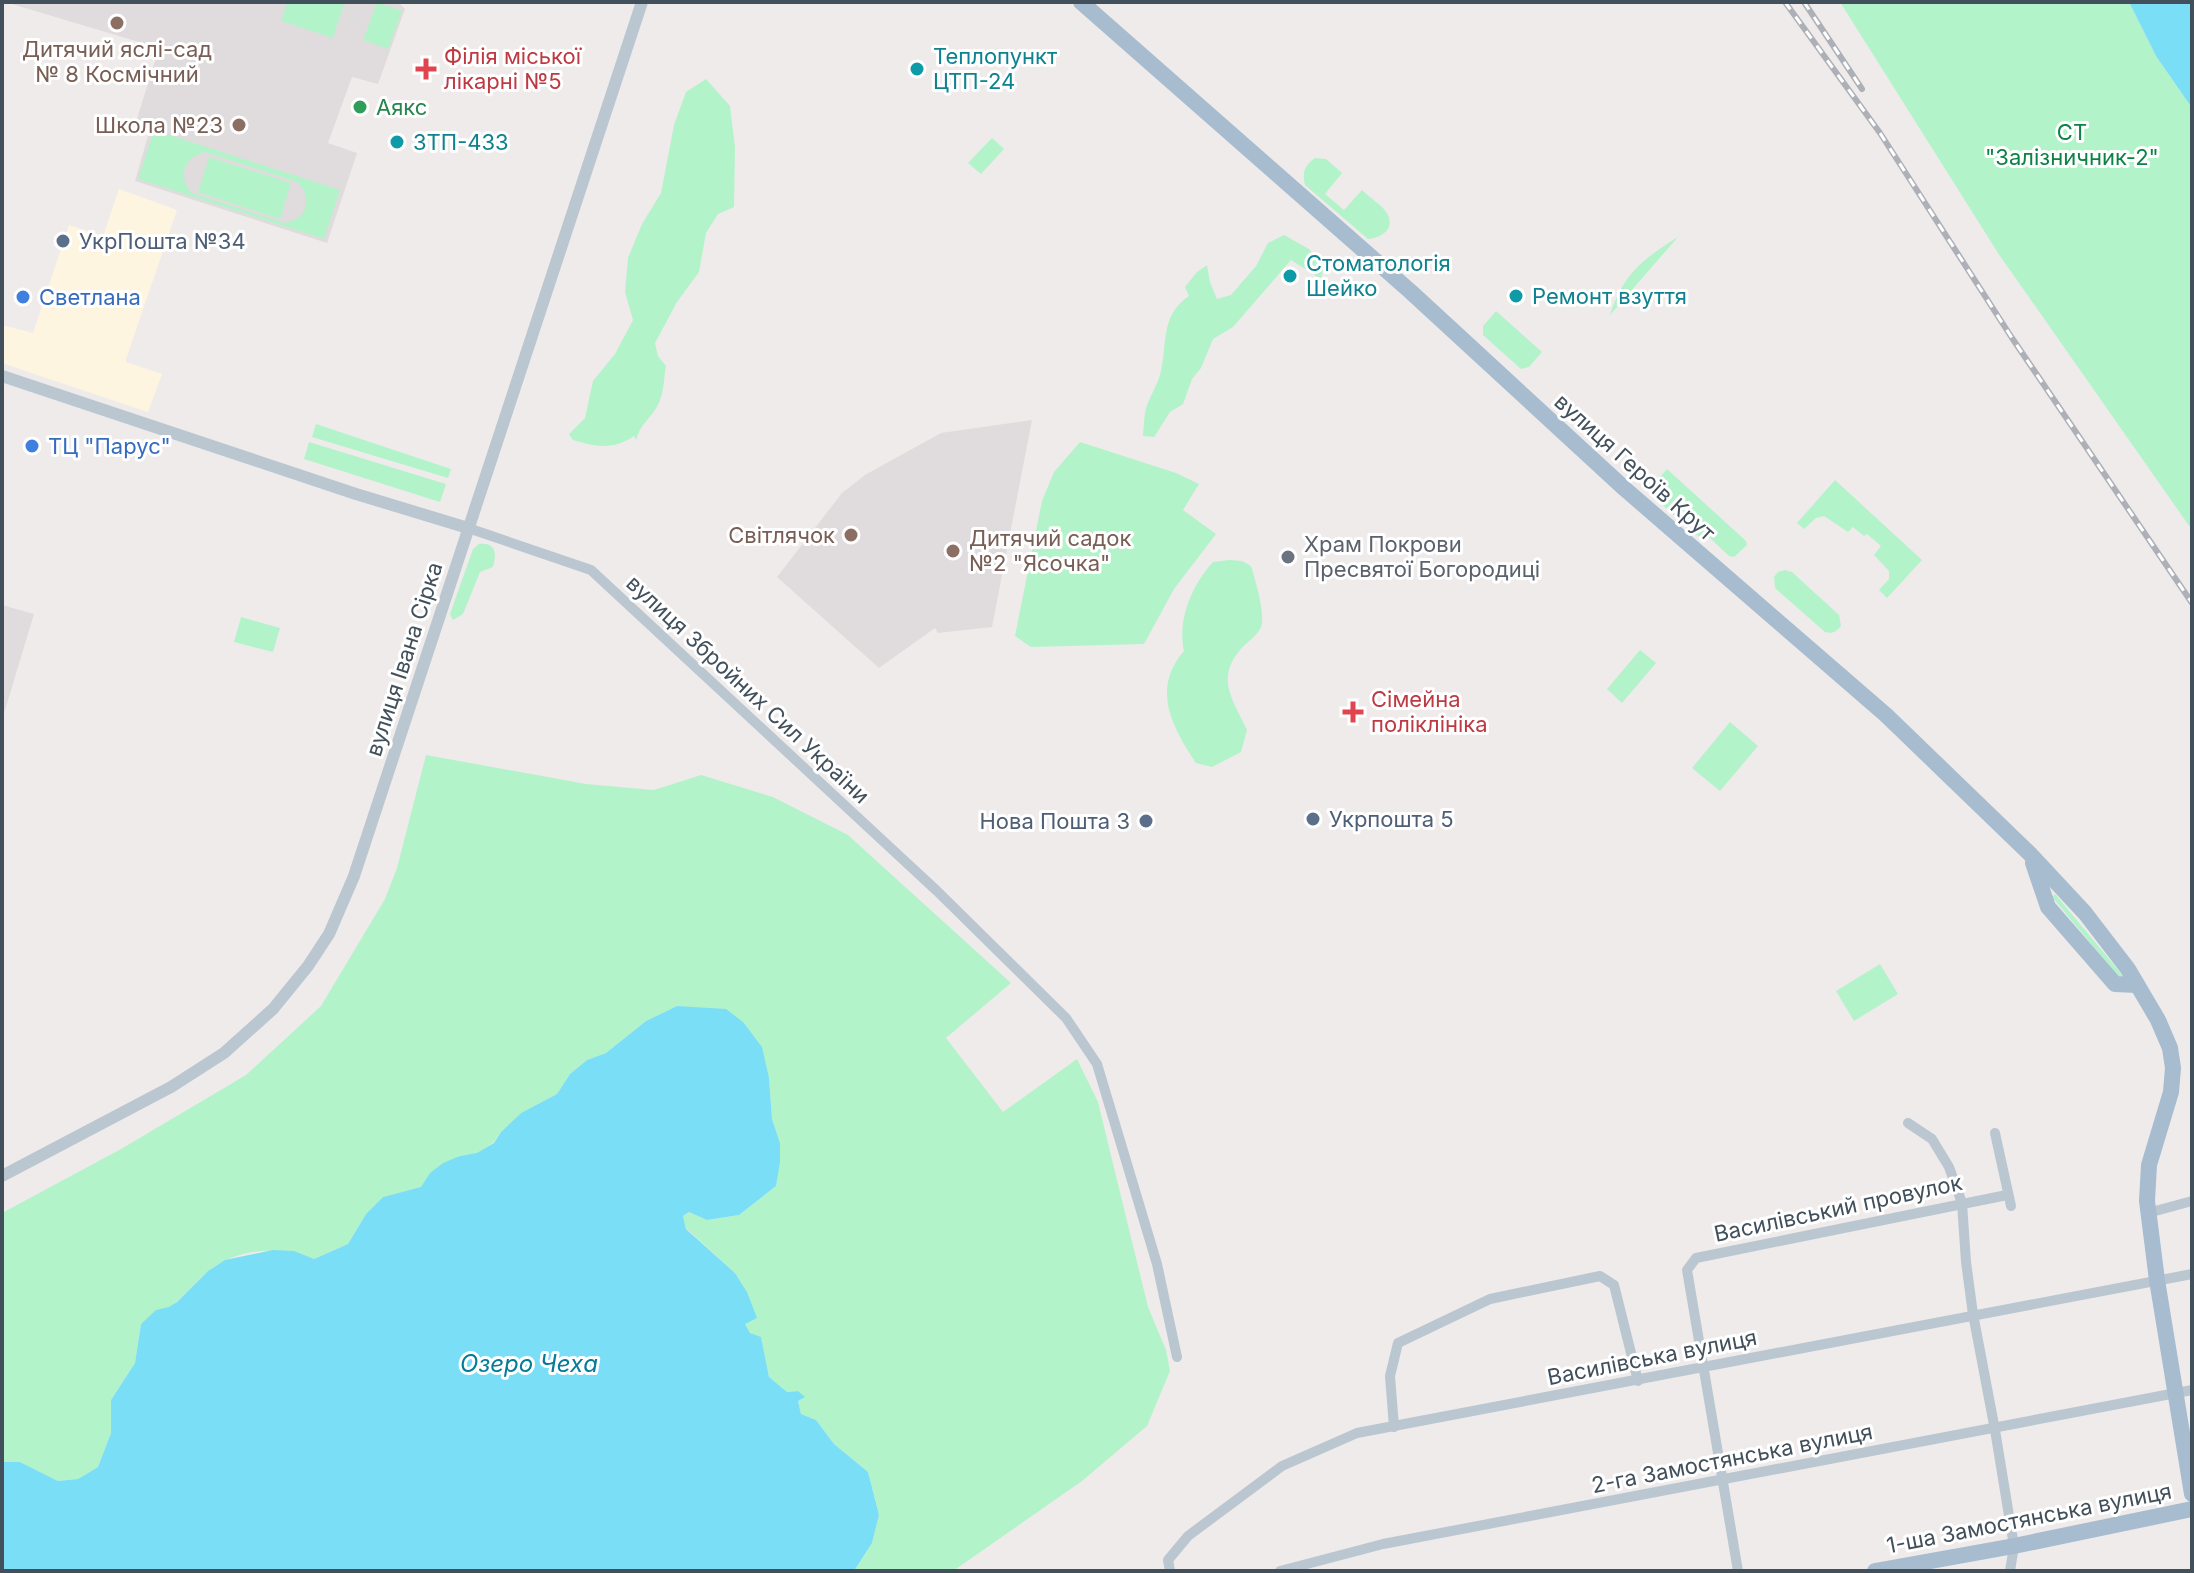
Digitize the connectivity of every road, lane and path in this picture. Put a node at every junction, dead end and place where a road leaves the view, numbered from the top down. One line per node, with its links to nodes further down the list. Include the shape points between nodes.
1 (642, 2): 4 (street, вулиця Івана Сірка)
2 (1081, 2): 5 (main road, вулиця Героїв Крут, via 1886,715)
3 (2, 376): 4 (street, вулиця Збройних Сил України)
4 (468, 528): 9 (street, вулиця Івана Сірка, via 354,876 329,934 308,966 273,1009 224,1053 171,1087); 16 (street, вулиця Збройних Сил України, via 591,570 1066,1018 1097,1064 1157,1264)
5 (2030, 854): 6 (main road, вулиця Героїв Крут, via 2085,913); 6 (main road, via 2048,907 2115,984)
6 (2137, 985): 12 (main road, вулиця Героїв Крут, via 2158,1020 2173,1068 2149,1165)
7 (1908, 1123): 11 (street, via 1932,1139)
8 (1995, 1133): 11 (street, Василівський провулок, via 2009,1200)
9 (2, 1176)
10 (2192, 1201): 12 (street)
11 (1962, 1203): 15 (street); 17 (street, Василівський провулок, via 1696,1258 1687,1270)
12 (2148, 1213): 14 (main road, вулиця Героїв Крут)
13 (2192, 1274): 14 (street, Василівська вулиця)
14 (2157, 1280): 15 (street, Василівська вулиця); 19 (main road, вулиця Героїв Крут)
15 (1973, 1314): 17 (street, Василівська вулиця); 21 (street)
16 (1177, 1357)
17 (1702, 1369): 18 (street, Василівська вулиця); 22 (street, Василівський провулок)
18 (1638, 1381): 20 (street, Василівська вулиця); 20 (street, via 1614,1285 1600,1276 1490,1299 1398,1343 1390,1376)
19 (2184, 1392): 21 (street, 2-га Замостянська вулиця); 23 (main road, вулиця Героїв Крут)
20 (1394, 1427): 26 (street, Василівська вулиця, via 1357,1433 1282,1466 1188,1536 1168,1560)
21 (1995, 1430): 22 (street, 2-га Замостянська вулиця); 25 (street)
22 (1721, 1481): 27 (street, 2-га Замостянська вулиця, via 1383,1544); 28 (street, Василівський провулок)
23 (2192, 1494)
24 (2192, 1509): 25 (main road, 1-ша Замостянська вулиця)
25 (2014, 1546): 29 (main road, 1-ша Замостянська вулиця); 30 (street)
26 (1170, 1571)
27 (1280, 1571)
28 (1738, 1571)
29 (1875, 1571)
30 (2010, 1571)

